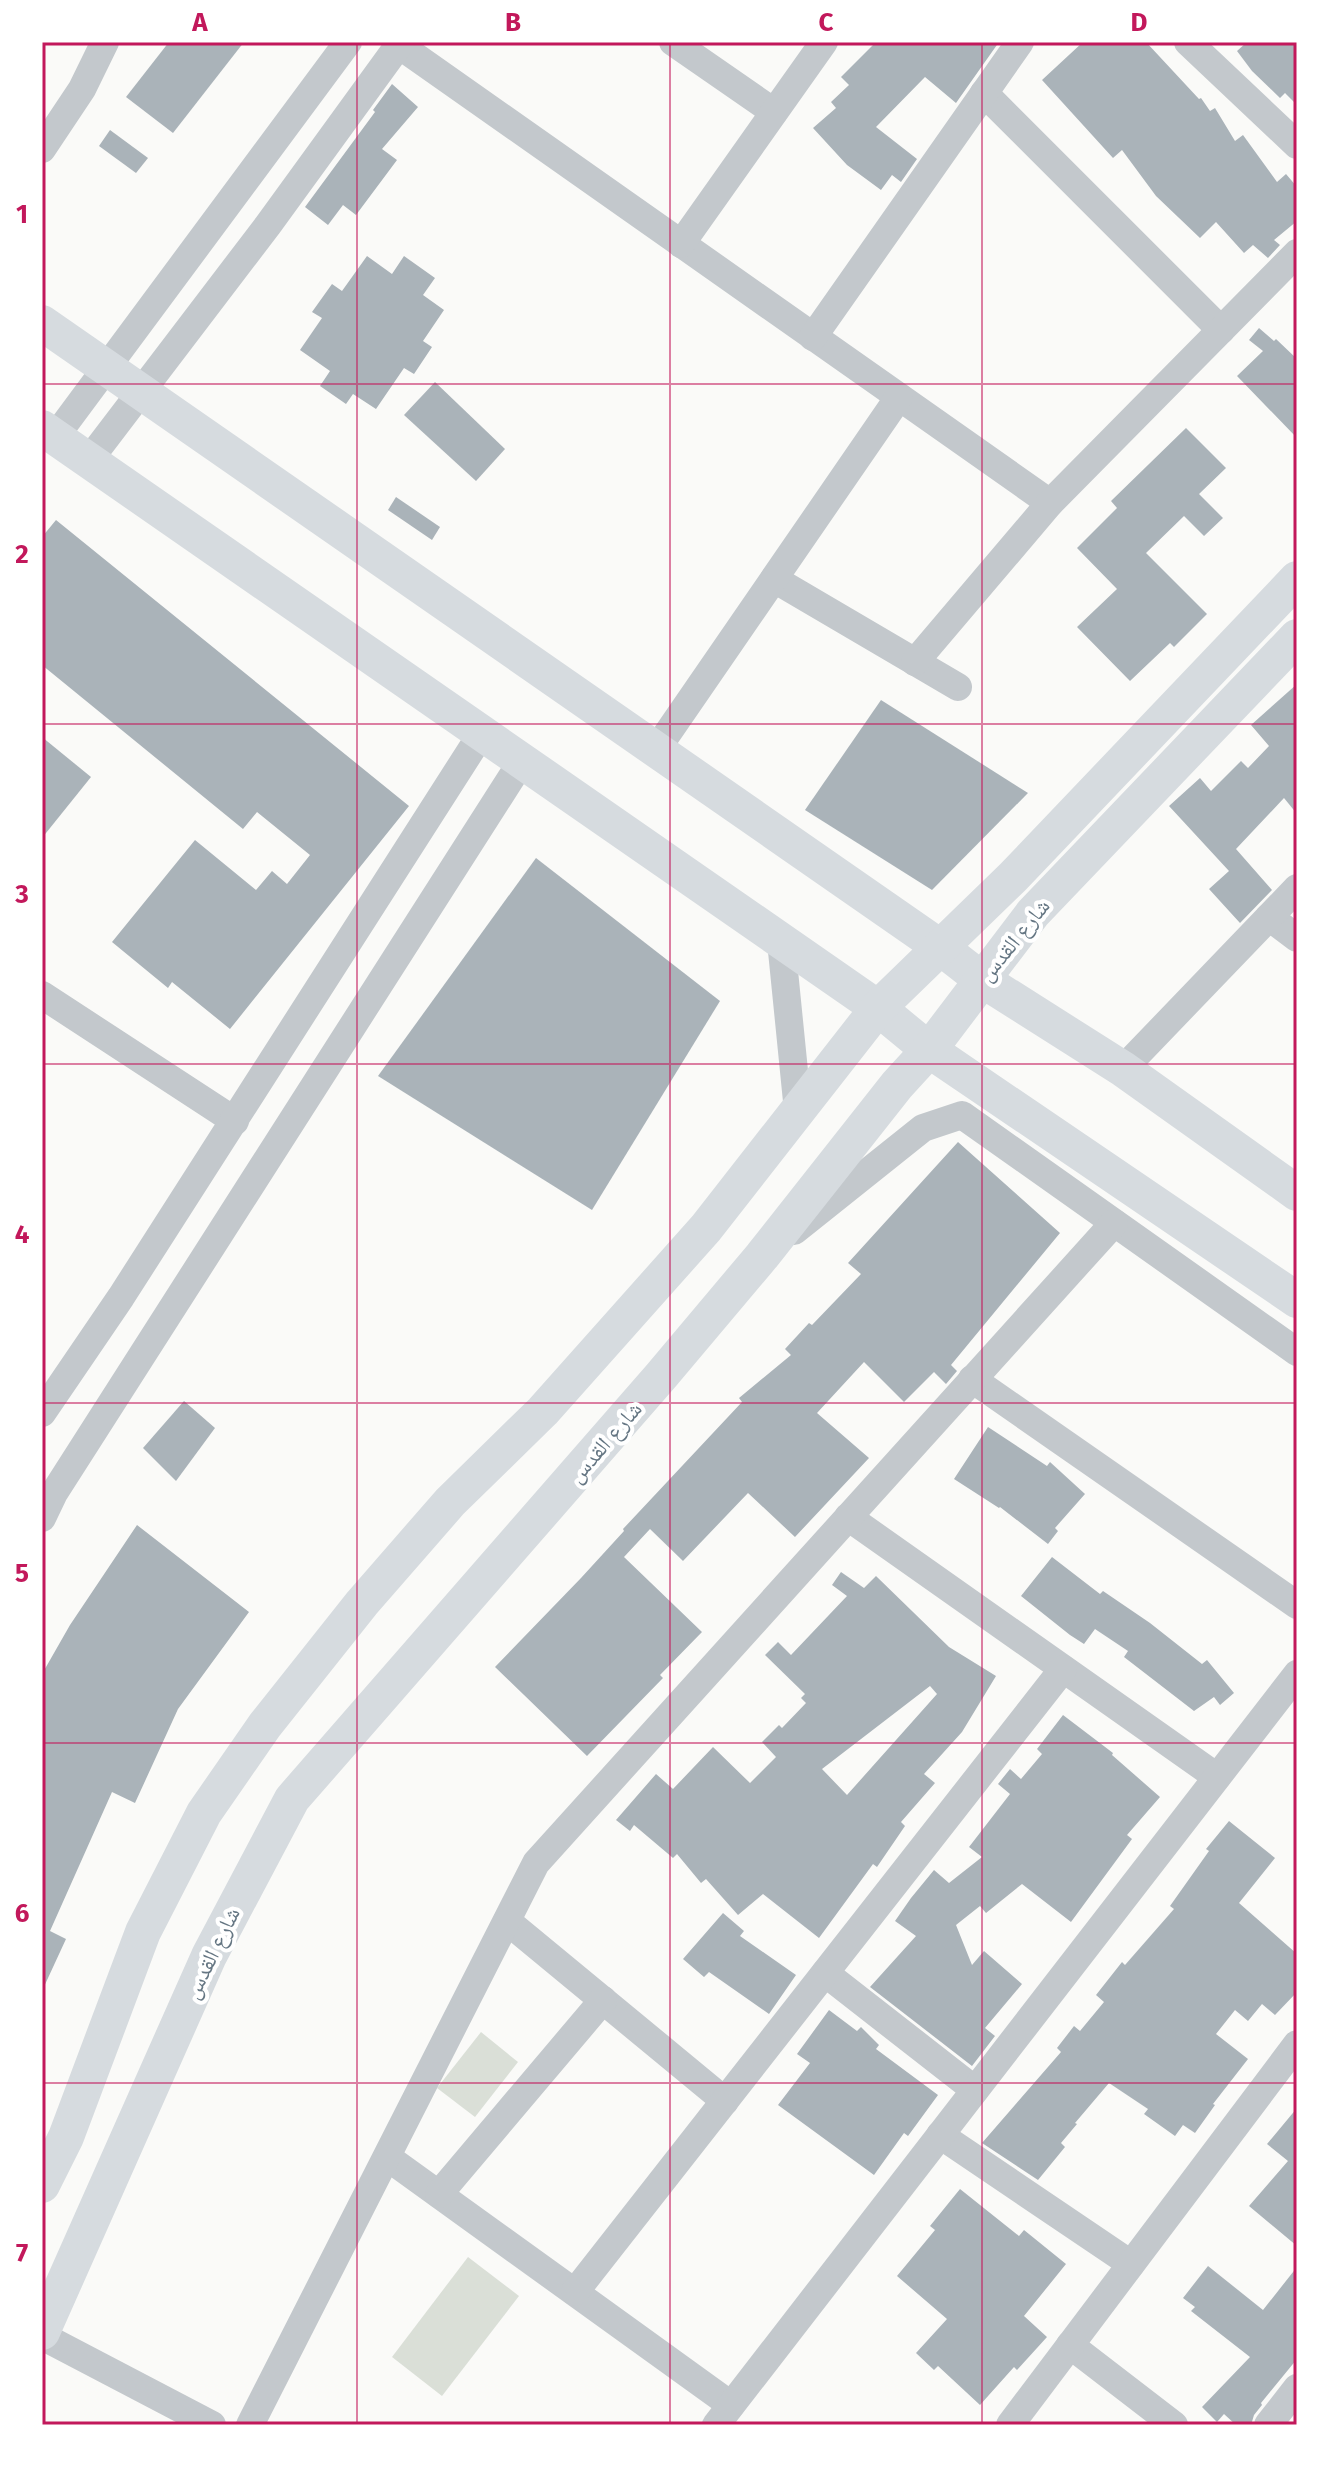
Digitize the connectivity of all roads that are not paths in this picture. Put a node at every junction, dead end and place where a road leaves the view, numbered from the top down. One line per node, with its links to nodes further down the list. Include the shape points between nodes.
1 (105, 42): 11 (street, via 82,89)
2 (348, 42): 17 (street)
3 (673, 42): 9 (street)
4 (824, 42): 9 (street)
5 (1020, 42): 8 (street)
6 (1188, 42): 10 (street)
7 (400, 44): 12 (street); 18 (street)
8 (984, 93): 15 (street); 16 (street)
9 (774, 112): 12 (street)
10 (1297, 145)
11 (42, 149)
12 (681, 244): 16 (street)
13 (1297, 253): 15 (street)
14 (42, 323): 17 (main road)
15 (1221, 330): 22 (street)
16 (813, 337): 19 (street)
17 (105, 367): 18 (main road); 20 (street)
18 (141, 393): 21 (street); 29 (main road)
19 (899, 397): 22 (street); 23 (street)
20 (48, 432): 21 (main road)
21 (89, 460): 28 (main road)
22 (1050, 503): 26 (street)
23 (774, 579): 26 (street); 29 (street)
24 (1297, 579): 35 (main road)
25 (1297, 637): 36 (main road, شارع القدس, via 1033,913)
26 (915, 662): 27 (street)
27 (958, 687)
28 (482, 733): 30 (main road); 42 (street)
29 (656, 750): 35 (main road)
30 (522, 761): 34 (main road); 51 (street)
31 (1297, 888): 32 (street)
32 (1269, 917): 33 (street); 40 (street)
33 (1297, 938)
34 (781, 941): 38 (main road); 41 (street)
35 (940, 947): 36 (main road); 38 (main road)
36 (981, 979): 39 (main road, شارع القدس); 40 (main road)
37 (42, 995): 42 (street)
38 (878, 1008): 39 (main road); 41 (main road)
39 (929, 1050): 45 (main road, شارع القدس); 46 (main road)
40 (1123, 1069): 43 (main road)
41 (798, 1111): 64 (main road, via 706,1228 543,1411 450,1502 265,1725 204,1813 143,1932 66,2137)
42 (235, 1121): 49 (street)
43 (1297, 1193)
44 (1114, 1223): 45 (street, via 962,1115 923,1128); 47 (street); 48 (street)
45 (762, 1256): 68 (main road, شارع القدس, via 292,1799 209,1956)
46 (1297, 1300)
47 (1297, 1352)
48 (972, 1379): 50 (street); 52 (street)
49 (42, 1413)
50 (848, 1517): 53 (street); 56 (street, via 536,1863)
51 (42, 1518)
52 (1297, 1605)
53 (1063, 1669): 55 (street); 57 (street)
54 (1297, 1674): 55 (street)
55 (1217, 1777): 60 (street)
56 (507, 1921): 58 (street); 63 (street)
57 (825, 1973): 60 (street); 61 (street)
58 (603, 2000): 61 (street); 65 (street)
59 (1297, 2044): 66 (street)
60 (975, 2090): 62 (street)
61 (725, 2101): 67 (street)
62 (940, 2135): 66 (street); 71 (street)
63 (387, 2157): 65 (street); 73 (street)
64 (42, 2185)
65 (439, 2194): 67 (street)
66 (1131, 2264): 69 (street)
67 (575, 2292): 71 (street)
68 (42, 2334): 72 (street)
69 (1070, 2345): 74 (street); 75 (street)
70 (1297, 2388): 76 (street)
71 (723, 2415)
72 (212, 2425)
73 (250, 2425)
74 (1010, 2425)
75 (1174, 2425)
76 (1268, 2425)

